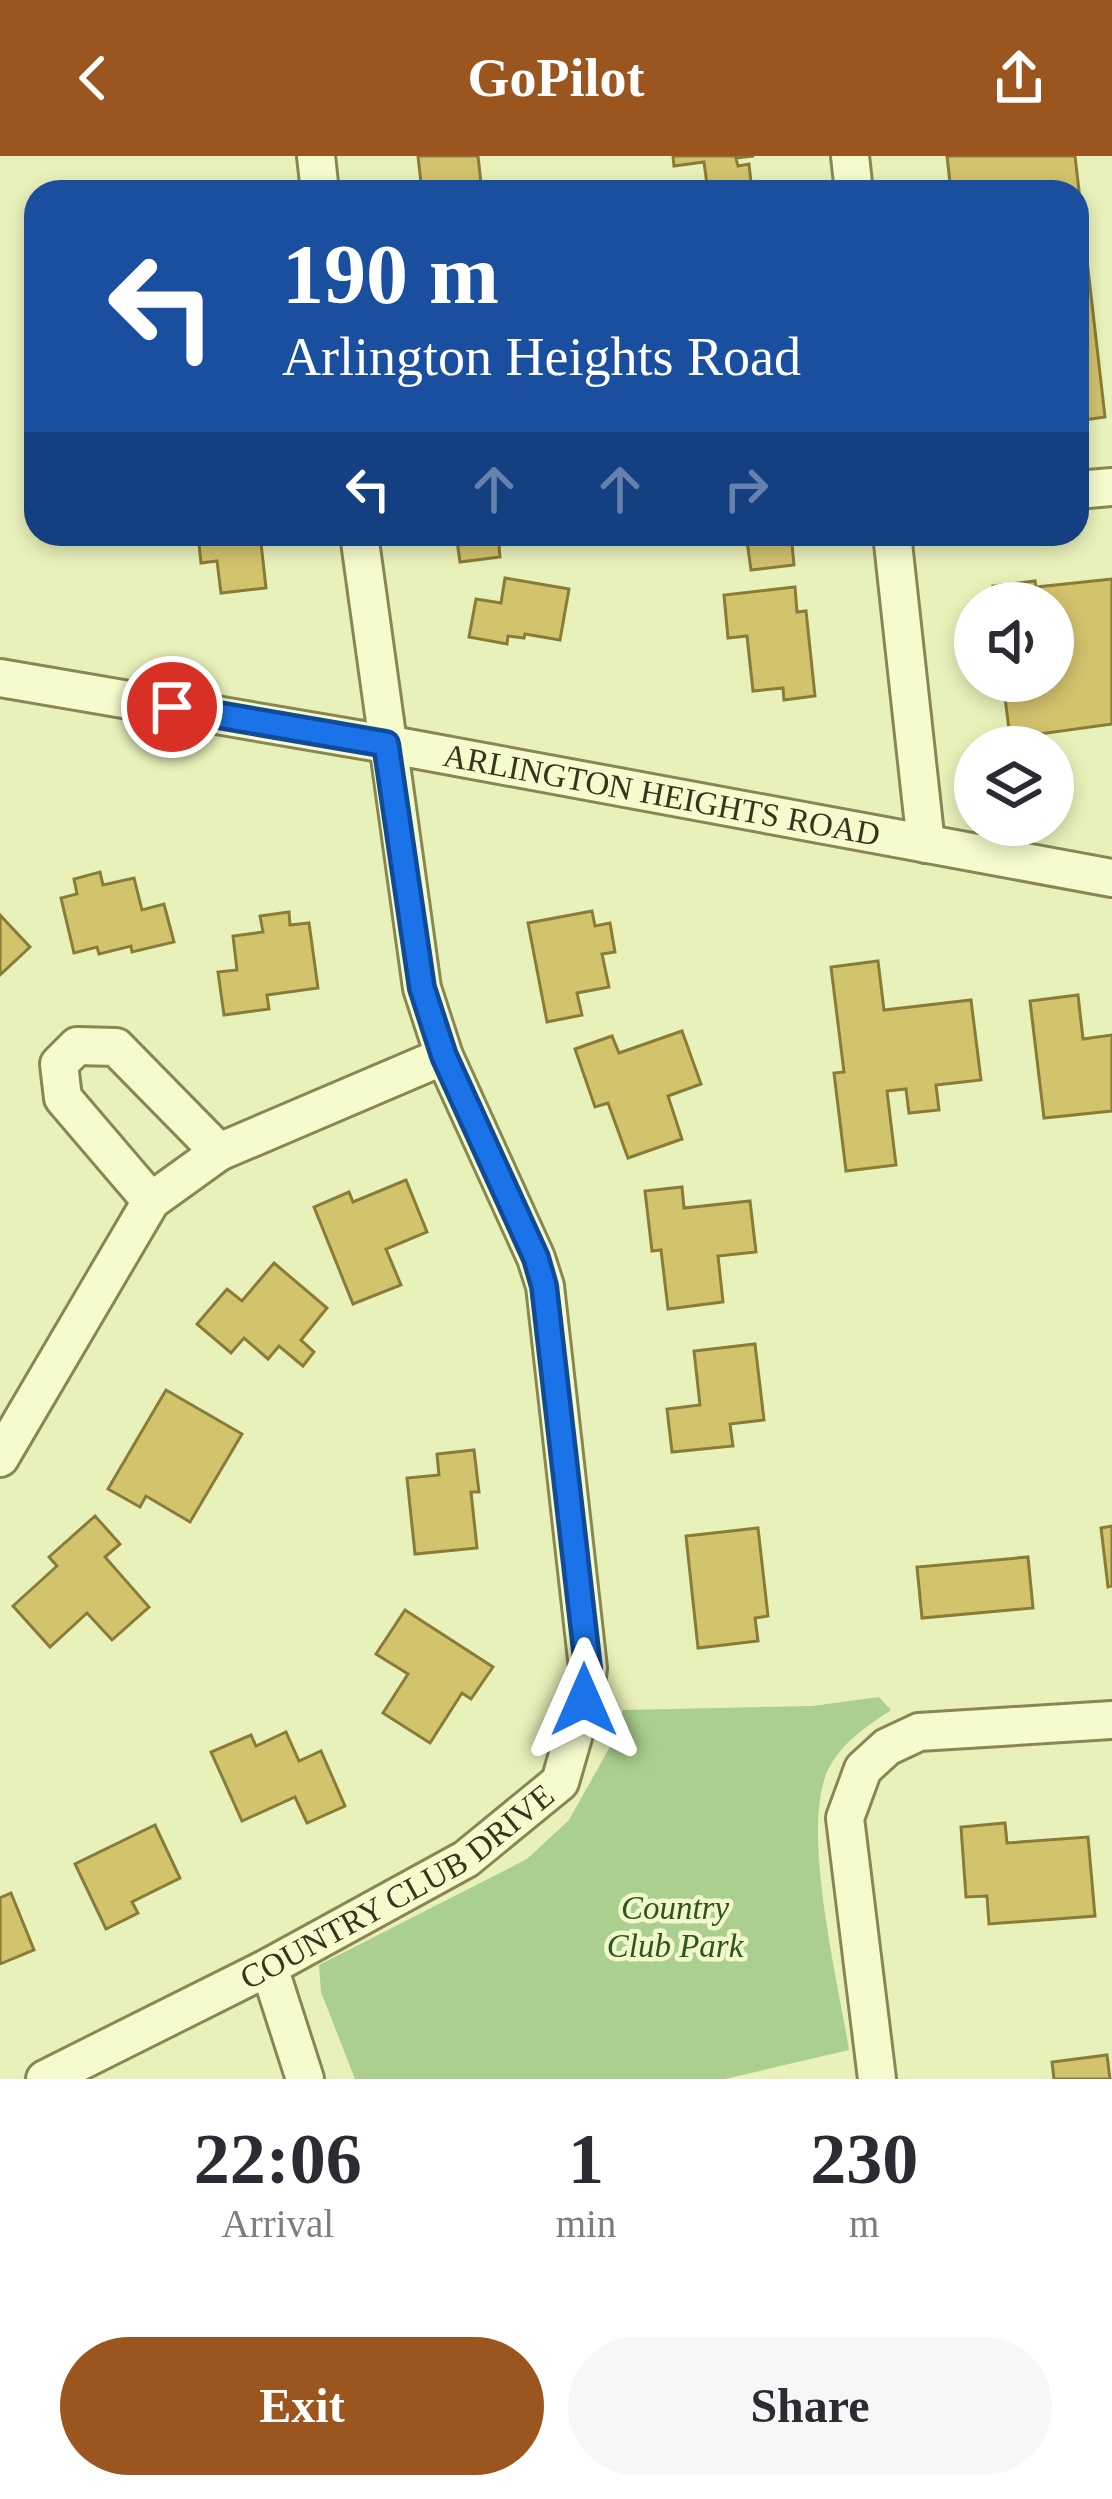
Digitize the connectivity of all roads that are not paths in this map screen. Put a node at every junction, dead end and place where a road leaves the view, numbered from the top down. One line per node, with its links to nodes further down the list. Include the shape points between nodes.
1 (361, 546): 4 (street, COUNTRY CLUB DRIVE)
2 (893, 546): 5 (street)
3 (0, 678): 4 (street, ARLINGTON HEIGHTS ROAD)
4 (386, 744): 5 (street, ARLINGTON HEIGHTS ROAD); 7 (street, COUNTRY CLUB DRIVE, via 422,988)
5 (926, 844): 6 (street, ARLINGTON HEIGHTS ROAD)
6 (1112, 878)
7 (444, 1056): 8 (street); 12 (street, COUNTRY CLUB DRIVE, via 544,1286 588,1668 584,1700 560,1782 466,1859)
8 (219, 1152): 9 (street); 9 (street, via 116,1047 77,1046 59,1064 63,1099)
9 (151, 1201): 10 (street)
10 (0, 1458)
11 (1112, 1720): 15 (street, via 919,1732 863,1769 845,1818)
12 (268, 1967): 13 (street, COUNTRY CLUB DRIVE); 14 (street)
13 (45, 2079)
14 (305, 2079)
15 (877, 2079)

